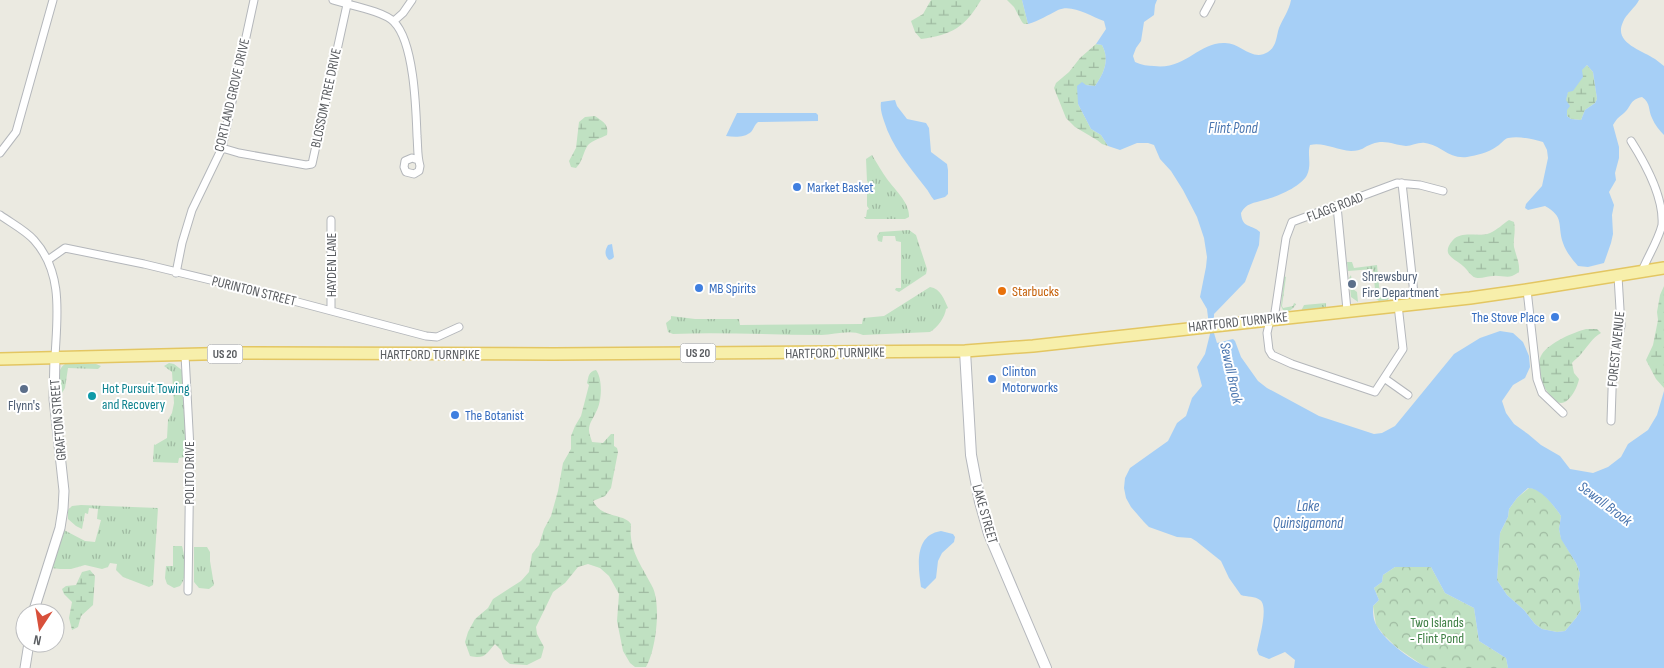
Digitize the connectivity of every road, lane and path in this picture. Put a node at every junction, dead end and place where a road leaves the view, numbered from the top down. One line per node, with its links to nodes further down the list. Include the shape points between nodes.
1 (52, 0): 11 (street, via 16,132)
2 (254, 0): 10 (street, CORTLAND GROVE DRIVE)
3 (333, 0): 6 (street)
4 (412, 0): 8 (street)
5 (1211, 0): 7 (street)
6 (347, 2): 8 (street); 10 (street, BLOSSOM TREE DRIVE, via 312,164)
7 (1204, 13)
8 (394, 21): 12 (street, via 406,42 414,88)
9 (1631, 140): 20 (street, via 1657,188 1663,210 1660,232)
10 (222, 148): 21 (street, CORTLAND GROVE DRIVE, via 192,210)
11 (0, 153)
12 (418, 160)
13 (1402, 183): 14 (street, FLAGG ROAD); 15 (street, FLAGG ROAD); 24 (street)
14 (1443, 191)
15 (1337, 206): 27 (street); 28 (street, FLAGG ROAD, via 1291,224)
16 (0, 215): 18 (street, GRAFTON STREET, via 33,239)
17 (331, 220): 26 (street, HAYDEN LANE)
18 (48, 260): 21 (street, PURINTON STREET, via 65,248); 32 (street, GRAFTON STREET, via 57,295)
19 (1664, 268): 20 (main road, HARTFORD TURNPIKE / US 20)
20 (1642, 271): 22 (main road, HARTFORD TURNPIKE / US 20)
21 (176, 272): 26 (street, PURINTON STREET)
22 (1618, 276): 23 (main road, HARTFORD TURNPIKE / US 20); 37 (street, FOREST AVENUE, via 1621,326 1614,361)
23 (1526, 290): 24 (main road, HARTFORD TURNPIKE / US 20); 36 (street, via 1537,379 1542,393)
24 (1415, 303): 25 (main road, HARTFORD TURNPIKE / US 20)
25 (1398, 305): 27 (main road, HARTFORD TURNPIKE / US 20); 34 (street, via 1403,349)
26 (331, 310): 29 (street, PURINTON STREET, via 428,336 437,337)
27 (1347, 310): 28 (main road, HARTFORD TURNPIKE / US 20)
28 (1272, 320): 30 (main road, HARTFORD TURNPIKE / US 20); 34 (street, via 1268,333 1269,350 1278,359 1374,392)
29 (459, 327)
30 (965, 351): 31 (main road, HARTFORD TURNPIKE / US 20); 42 (main road, LAKE STREET, via 971,455 980,502 989,534)
31 (185, 355): 32 (main road, HARTFORD TURNPIKE / US 20); 38 (street, POLITO DRIVE, via 190,449)
32 (55, 357): 33 (main road, HARTFORD TURNPIKE / US 20); 39 (street, GRAFTON STREET, via 54,399 63,509)
33 (0, 359)
34 (1384, 378): 35 (street)
35 (1408, 395)
36 (1563, 413)
37 (1611, 422)
38 (188, 591)
39 (36, 603)
40 (27, 653): 41 (street)
41 (25, 668)
42 (1046, 668)

